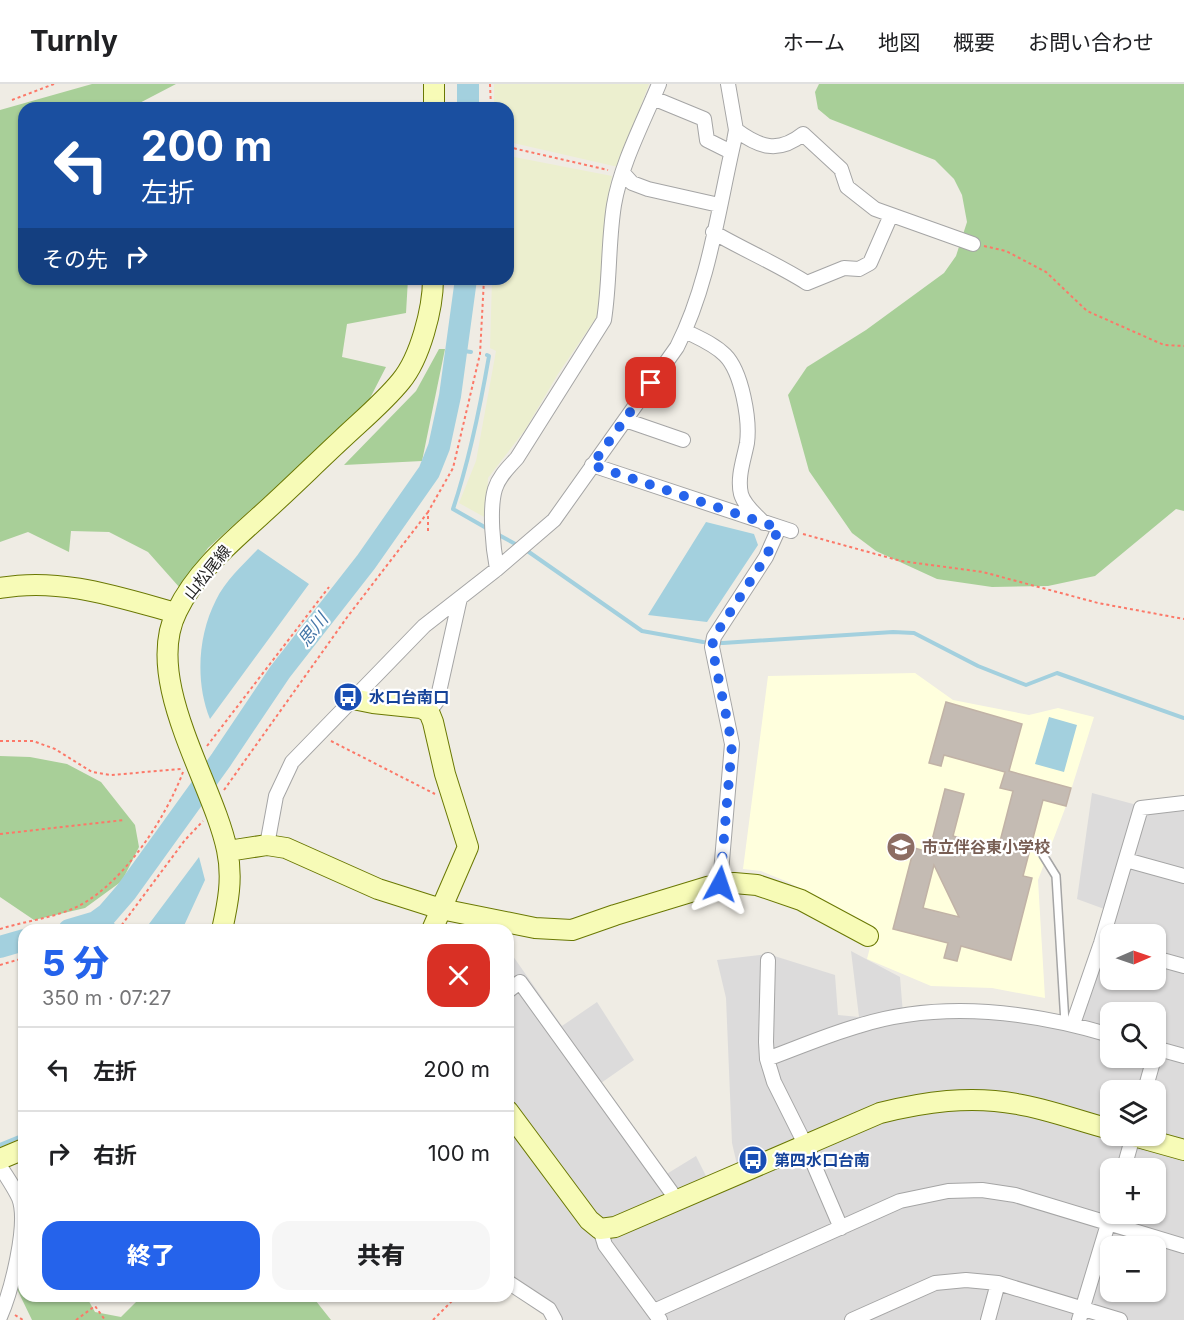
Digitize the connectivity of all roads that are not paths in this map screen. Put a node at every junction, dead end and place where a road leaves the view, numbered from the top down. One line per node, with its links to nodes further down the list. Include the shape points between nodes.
1 (434, 84): 5 (street)
2 (659, 84): 4 (street)
3 (728, 84): 6 (street)
4 (653, 98): 7 (street, via 704,119 707,140); 8 (street)
5 (434, 102)
6 (736, 130): 7 (street); 10 (street, via 759,145 770,146 785,145 803,134 841,169 847,187 857,197)
7 (732, 152): 9 (street)
8 (623, 173): 9 (street, via 632,183 648,189); 19 (street, via 615,205 604,320 495,490 492,530)
9 (719, 205): 11 (street)
10 (891, 215): 11 (street, via 870,263 859,269 844,268 807,283); 12 (street)
11 (713, 232): 14 (street, via 698,297)
12 (973, 244)
13 (432, 285): 22 (street, 山松尾線, via 423,336 402,380 220,551)
14 (685, 331): 15 (street); 18 (street, via 727,356 736,374 749,421 740,473 741,494)
15 (625, 420): 16 (street); 17 (street)
16 (683, 440)
17 (592, 465): 18 (street); 19 (street, via 554,520)
18 (764, 523): 31 (street, via 785,529 713,642 732,744)
19 (497, 569): 21 (street)
20 (0, 588): 22 (street, via 58,585)
21 (460, 598): 23 (street, via 424,626); 24 (street, via 438,701)
22 (176, 613): 27 (street, 山松尾線, via 168,654 171,685 180,721)
23 (353, 699): 24 (street); 26 (street, via 292,762 276,796)
24 (429, 712): 32 (street, via 468,847)
25 (1184, 803): 29 (street, via 1141,808)
26 (267, 845): 27 (street); 32 (street, via 286,848 378,889)
27 (228, 851): 33 (street, 山松尾線, via 231,891)
28 (1043, 855): 42 (lane, via 1056,876)
29 (1126, 860): 30 (street); 35 (street)
30 (1184, 876)
31 (720, 884): 32 (street, via 572,930 535,928); 36 (street, via 746,883 777,890)
32 (441, 909): 34 (street)
33 (223, 924)
34 (435, 924)
35 (1110, 924)
36 (868, 936)
37 (1100, 956): 42 (street)
38 (768, 960): 46 (street)
39 (1166, 961): 40 (street)
40 (1184, 966)
41 (514, 986): 56 (street, via 520,982)
42 (1069, 1023): 43 (street); 46 (street, via 991,1011 922,1012 859,1025)
43 (1100, 1032)
44 (1166, 1054): 45 (street)
45 (1184, 1056)
46 (767, 1059): 49 (street)
47 (514, 1120): 61 (street)
48 (1100, 1126): 49 (street, via 1016,1103 958,1099 880,1113)
49 (804, 1144): 56 (street); 60 (street)
50 (1166, 1145): 51 (street)
51 (1184, 1150)
52 (18, 1152): 53 (street)
53 (0, 1159)
54 (0, 1166): 55 (street)
55 (18, 1196)
56 (677, 1200): 61 (street, via 615,1227)
57 (1100, 1216): 60 (street, via 1015,1195 982,1190 948,1191 900,1201)
58 (1108, 1224): 66 (street)
59 (1124, 1224): 62 (street)
60 (841, 1228): 67 (street)
61 (600, 1229): 67 (street, via 605,1245)
62 (1184, 1246)
63 (18, 1250): 68 (street)
64 (998, 1282): 66 (street); 70 (street, via 935,1283); 71 (street)
65 (514, 1285): 69 (street, via 549,1309)
66 (1081, 1314): 72 (street)
67 (657, 1316)
68 (0, 1317)
69 (555, 1320)
70 (852, 1320)
71 (988, 1320)
72 (1120, 1320)

